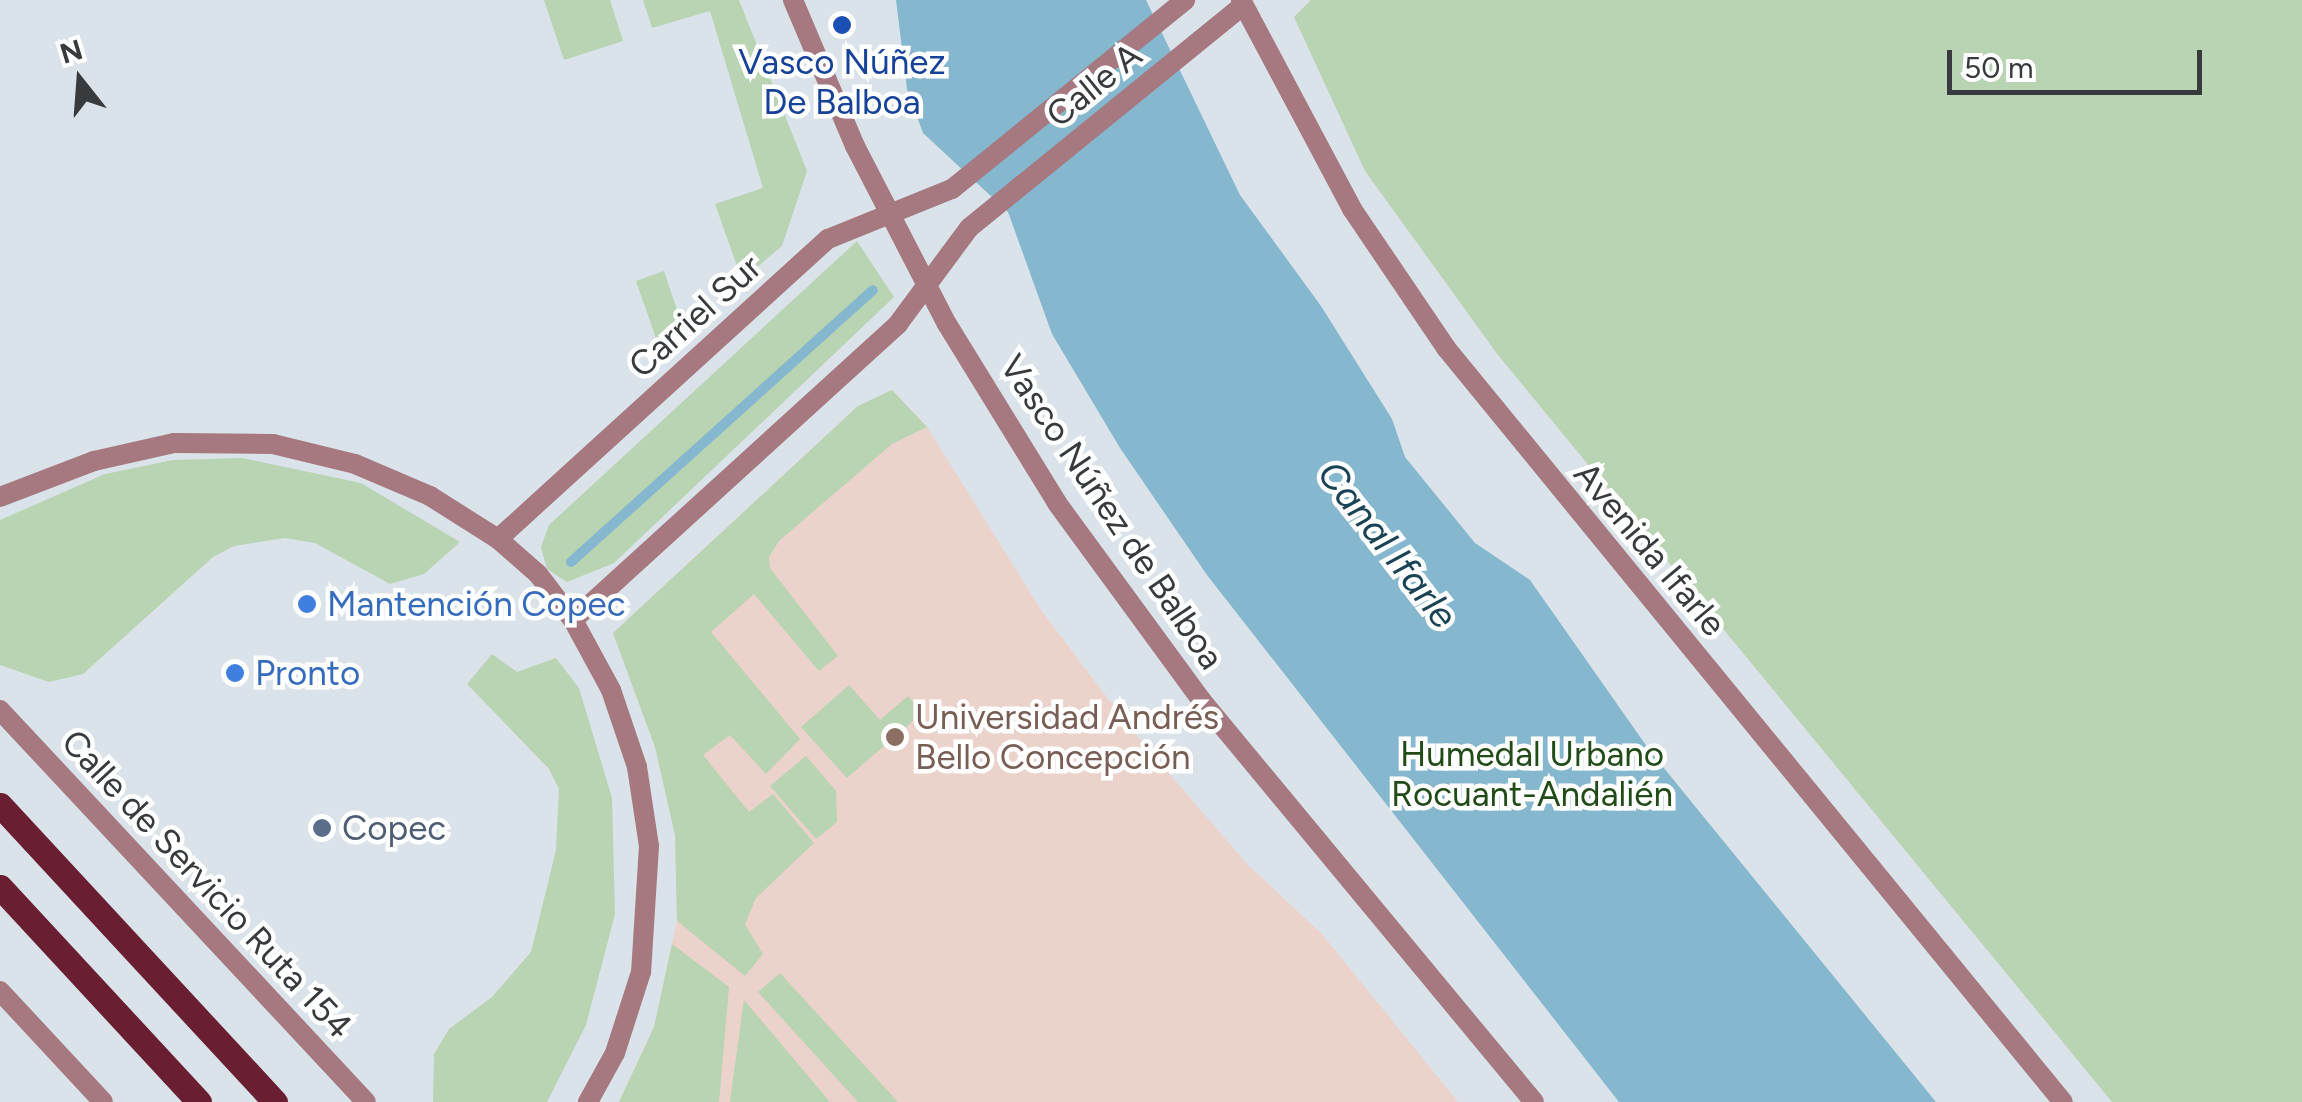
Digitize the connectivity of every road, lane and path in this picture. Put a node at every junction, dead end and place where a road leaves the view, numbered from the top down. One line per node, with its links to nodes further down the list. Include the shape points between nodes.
1 (793, 0): 5 (street, Vasco Núñez de Balboa)
2 (1244, 2): 6 (street, Calle A, via 979,219 951,246); 20 (street, Avenida Ifarle, via 1343,193 1446,348)
3 (1180, 5): 4 (street, Calle A)
4 (961, 182): 5 (street, Carriel Sur)
5 (890, 213): 6 (street, Vasco Núñez de Balboa); 8 (street, Carriel Sur, via 828,239)
6 (927, 286): 9 (street, via 898,324); 19 (street, Vasco Núñez de Balboa, via 1058,503 1160,648)
7 (0, 496): 8 (street, via 142,449 240,440 356,464 430,496)
8 (498, 538): 9 (street, via 538,574)
9 (573, 620): 18 (street, via 626,728 649,846 641,972 615,1053)
10 (0, 710): 17 (street, Calle de Servicio Ruta 154)
11 (0, 805): 16 (main road)
12 (0, 886): 15 (main road)
13 (0, 991): 14 (street)
14 (103, 1102)
15 (199, 1102)
16 (275, 1102)
17 (366, 1102)
18 (588, 1102)
19 (1534, 1102)
20 (2063, 1102)

